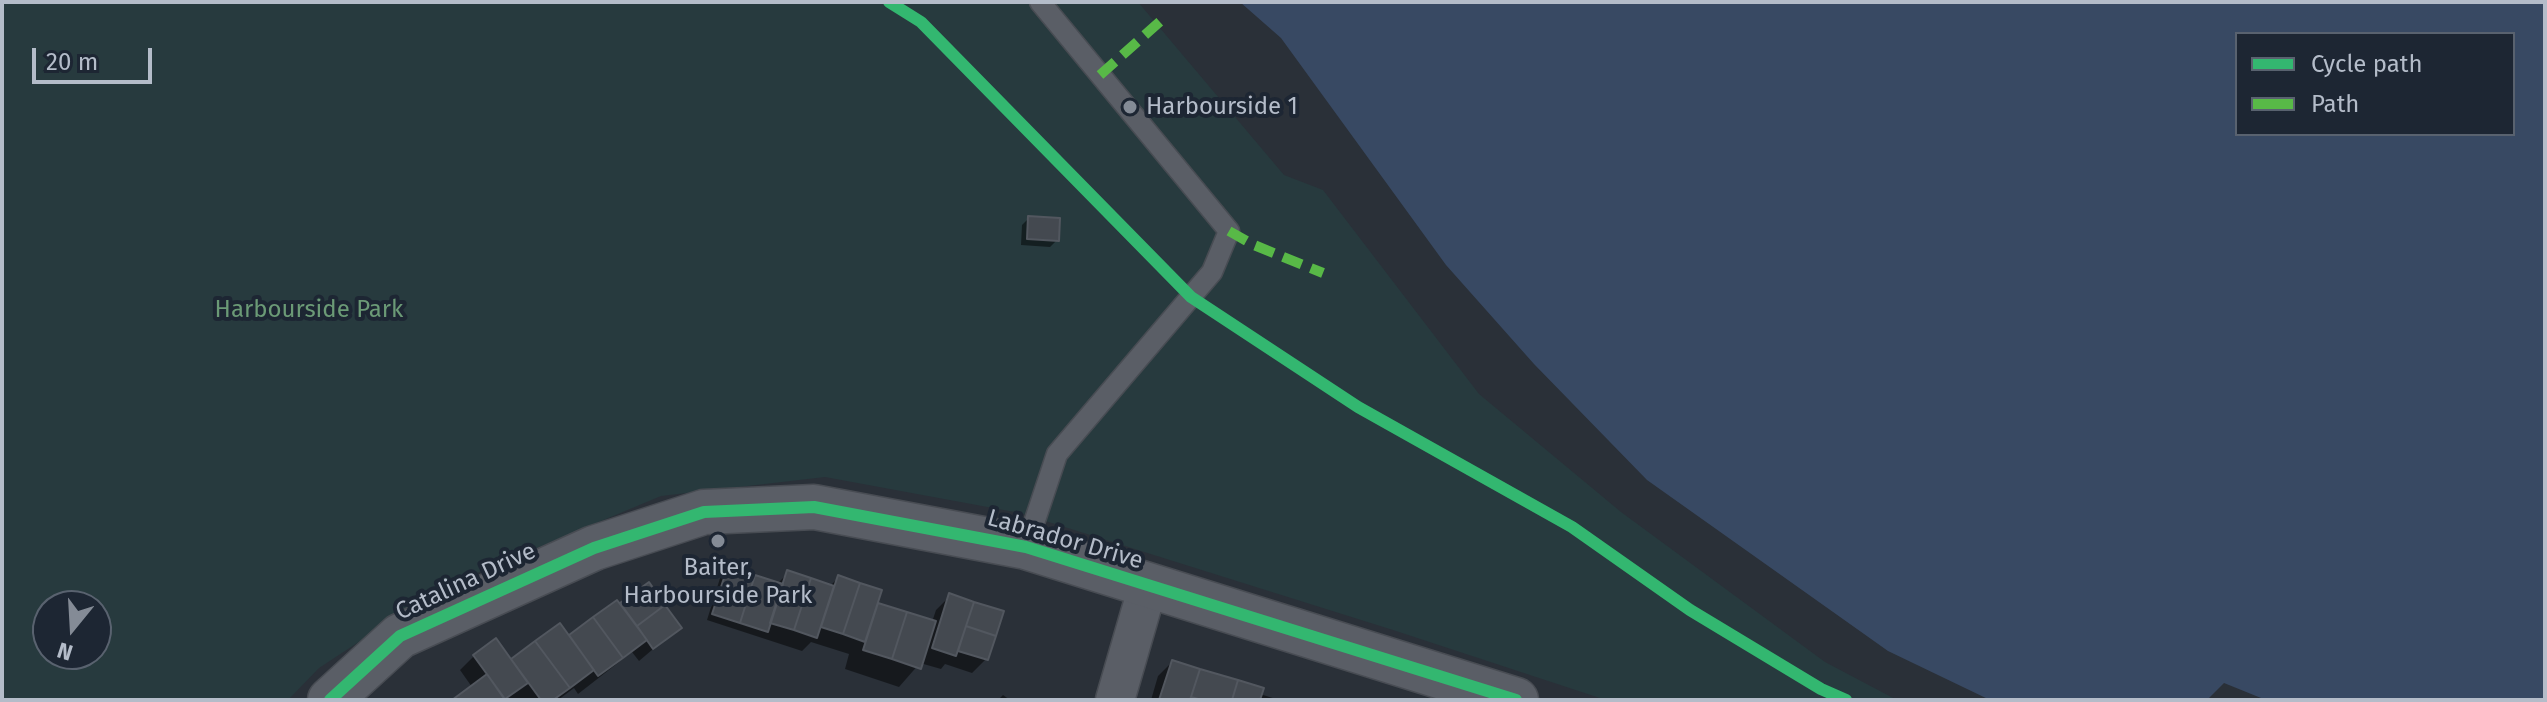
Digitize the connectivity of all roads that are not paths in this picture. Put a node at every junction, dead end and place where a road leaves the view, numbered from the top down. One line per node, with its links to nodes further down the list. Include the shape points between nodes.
1 (1040, 2): 2 (lane, via 1229,231 1212,272 1057,454)
2 (1026, 547): 3 (street, Labrador Drive, via 814,507 704,512); 4 (street, Labrador Drive)
3 (594, 548): 5 (street, Catalina Drive, via 400,636)
4 (1148, 586): 6 (street, Labrador Drive); 7 (street, Labrador Drive)
5 (330, 700)
6 (1115, 700)
7 (1516, 700)

